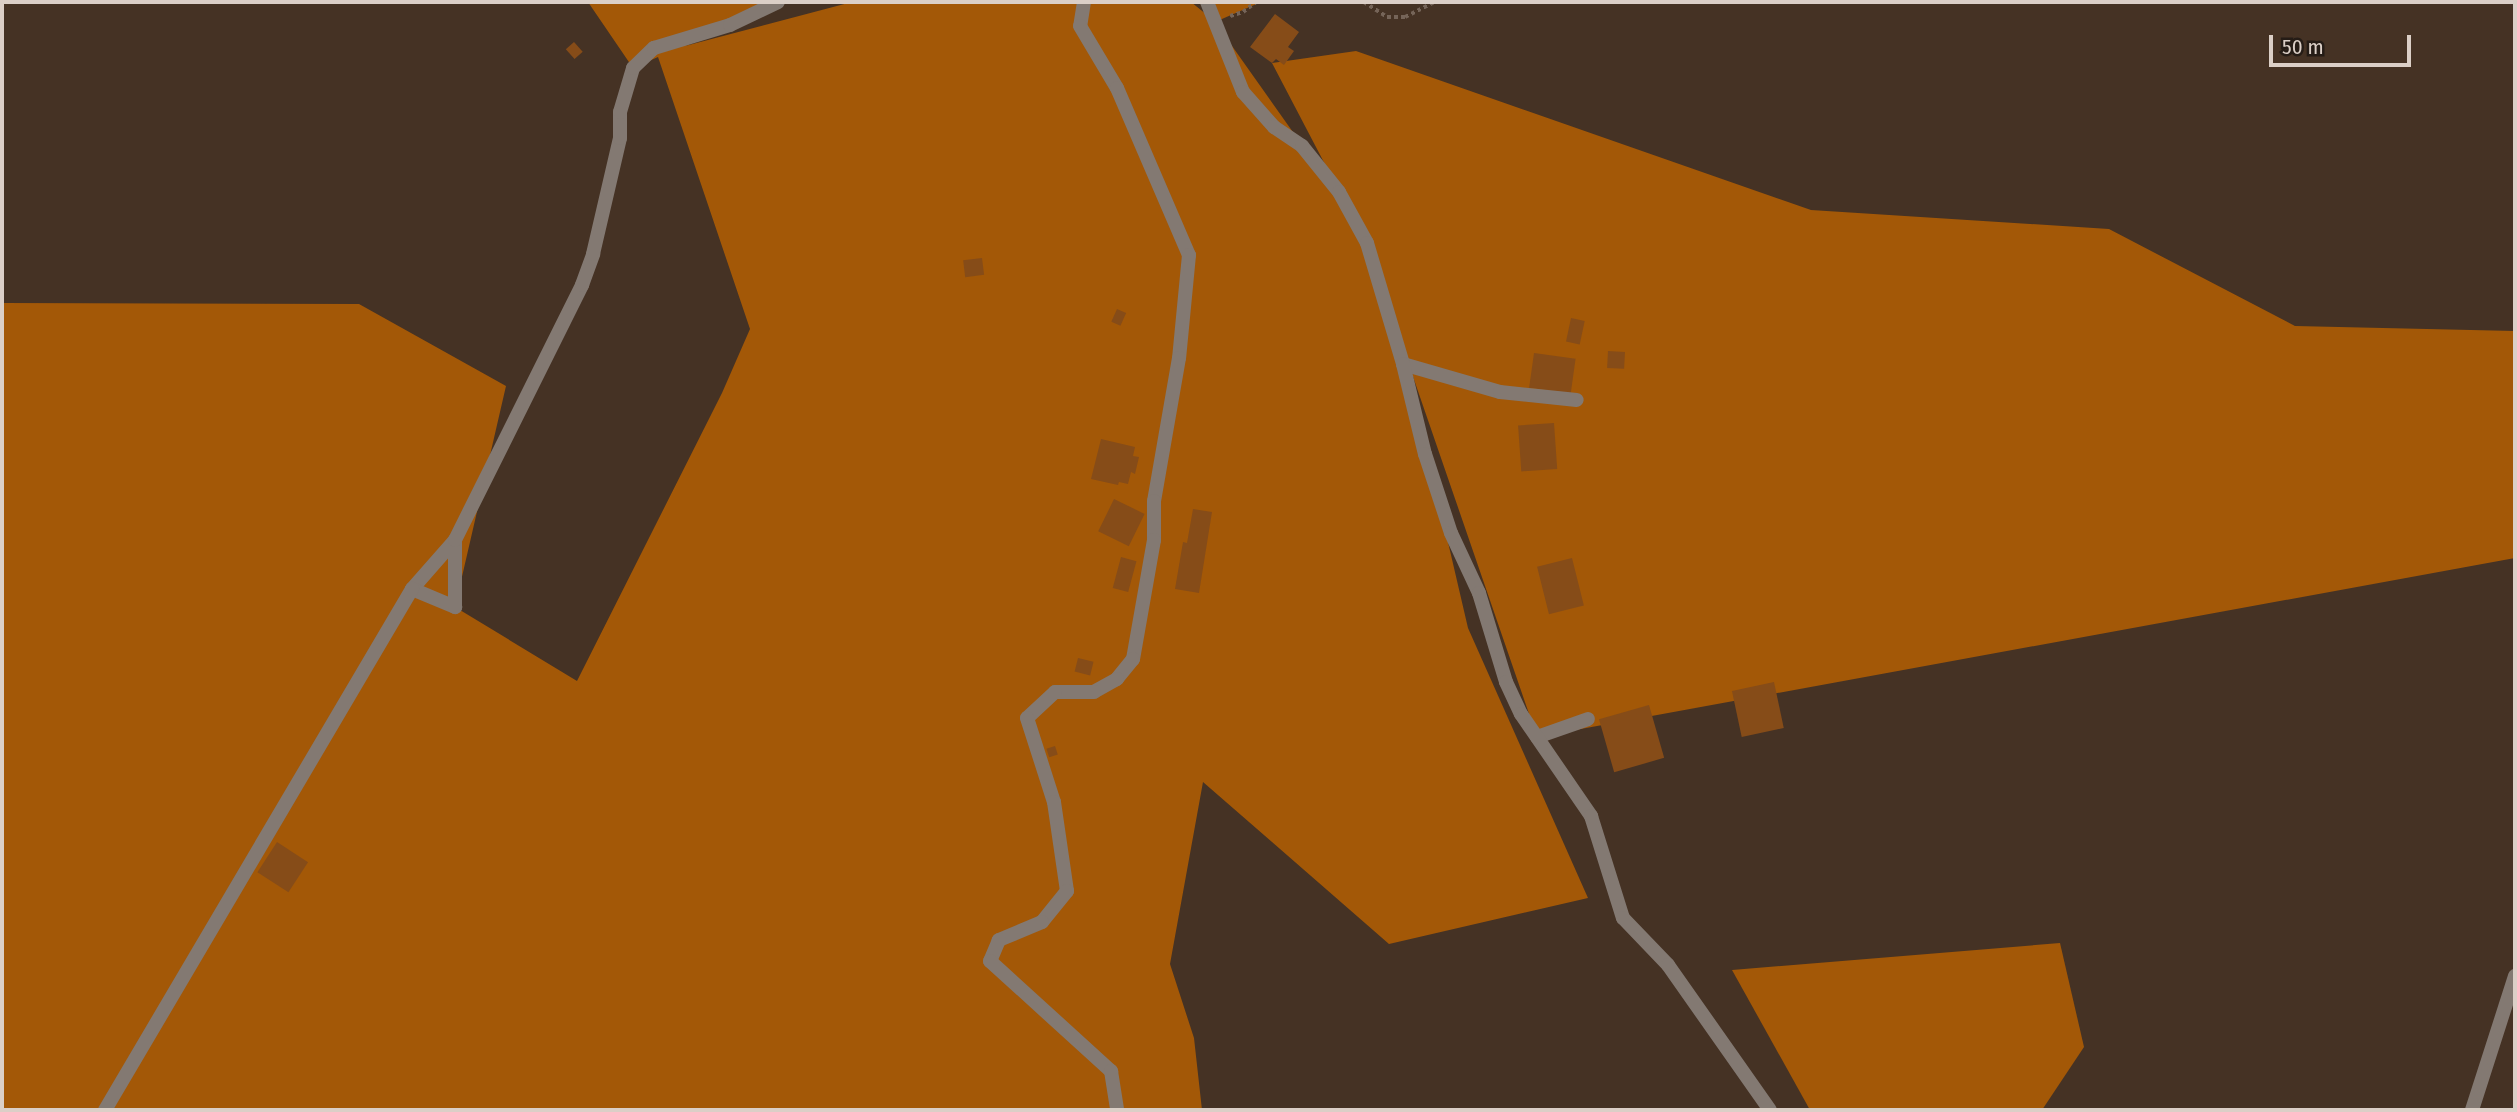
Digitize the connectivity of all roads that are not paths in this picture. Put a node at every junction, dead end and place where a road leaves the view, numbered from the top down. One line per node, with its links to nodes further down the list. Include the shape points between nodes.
1 (778, 2): 6 (street, via 730,25 654,48 633,68 593,254 582,285)
2 (1084, 2): 12 (street, via 1080,26 1117,88 1189,255 1188,268 1179,358 1154,501 1154,540 1133,659 1117,679 1094,692 1055,692 1027,718 1054,802 1067,891 1042,922 999,940 990,961 1111,1072)
3 (1207, 2): 4 (street, via 1244,92 1274,127 1302,146 1339,192 1367,243)
4 (1403, 364): 5 (street, via 1500,392); 9 (street, via 1451,533 1479,593 1506,682)
5 (1577, 400)
6 (455, 540): 7 (street); 7 (street, via 455,607)
7 (412, 589): 11 (street)
8 (1588, 719): 9 (street)
9 (1538, 737): 13 (street, via 1591,816 1622,918 1668,965)
10 (2515, 976): 14 (street)
11 (105, 1110)
12 (1118, 1110)
13 (1770, 1110)
14 (2472, 1110)

